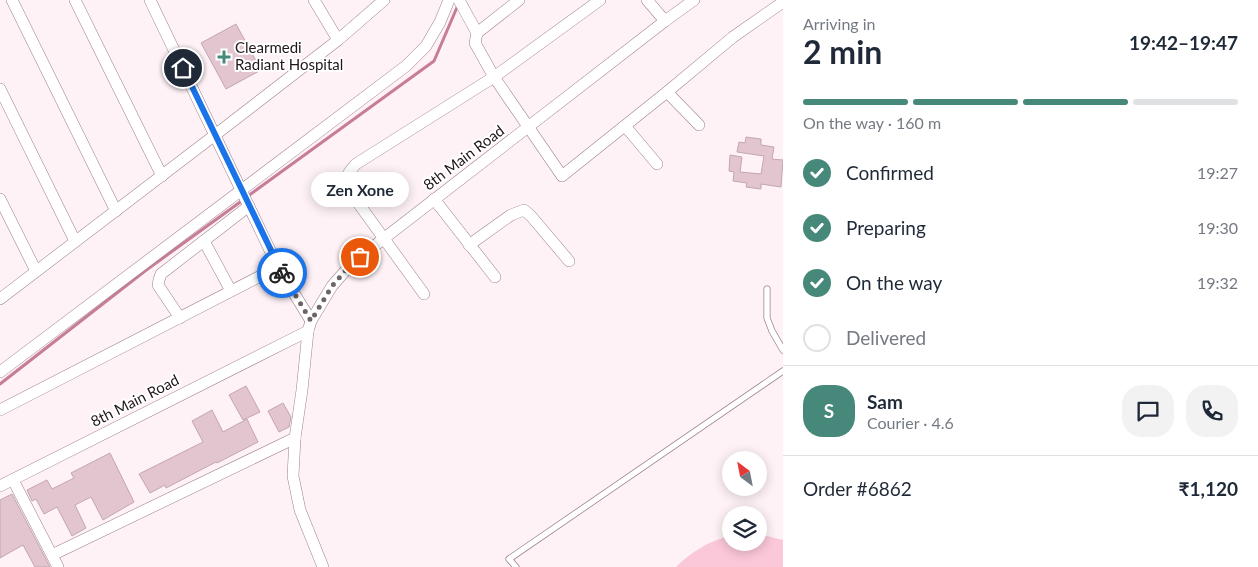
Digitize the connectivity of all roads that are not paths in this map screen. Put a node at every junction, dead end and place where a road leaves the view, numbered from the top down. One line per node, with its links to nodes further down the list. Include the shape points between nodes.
1 (12, 0): 29 (street)
2 (75, 0): 24 (street)
3 (150, 0): 22 (street)
4 (314, 0): 15 (street)
5 (384, 0): 15 (street)
6 (449, 0): 25 (street, via 426,46 406,66)
7 (520, 0): 14 (street)
8 (600, 0): 16 (street)
9 (647, 0): 13 (street)
10 (694, 0): 13 (street, 8th Main Road)
11 (463, 2): 14 (street)
12 (783, 2): 18 (street, via 733,37)
13 (665, 21): 21 (street, 8th Main Road)
14 (477, 33): 16 (street, via 476,43)
15 (338, 40): 22 (street)
16 (494, 77): 21 (street); 30 (street, via 348,172 348,189)
17 (0, 89): 31 (street)
18 (667, 92): 19 (street); 20 (street)
19 (699, 125)
20 (625, 126): 21 (street, via 562,176); 23 (street)
21 (528, 127): 27 (street, 8th Main Road)
22 (215, 135): 24 (street); 25 (street)
23 (657, 164)
24 (162, 176): 29 (street)
25 (241, 190): 28 (street); 46 (street)
26 (0, 199): 36 (street)
27 (434, 199): 30 (street, 8th Main Road); 33 (street)
28 (249, 206): 32 (street); 35 (street)
29 (116, 211): 31 (street)
30 (384, 238): 40 (street); 43 (street, 8th Main Road, via 332,286)
31 (75, 241): 36 (street)
32 (204, 241): 39 (street); 42 (street, via 161,274 158,280 158,285)
33 (470, 245): 34 (street, via 511,215 524,210); 37 (street)
34 (569, 261)
35 (278, 267): 39 (street); 43 (street)
36 (36, 271): 41 (street)
37 (495, 277)
38 (766, 289): 44 (lane, via 767,318)
39 (231, 291): 42 (street)
40 (424, 294)
41 (0, 299)
42 (180, 318): 47 (street)
43 (310, 326): 48 (street); 49 (street, 8th Main Road)
44 (783, 350)
45 (783, 371): 54 (lane, via 509,558)
46 (0, 372)
47 (0, 410)
48 (295, 438): 51 (street); 53 (street, via 293,476 300,510)
49 (13, 480): 50 (street, 8th Main Road); 51 (street)
50 (0, 486)
51 (52, 555): 52 (street)
52 (58, 567)
53 (323, 567)
54 (516, 567)

